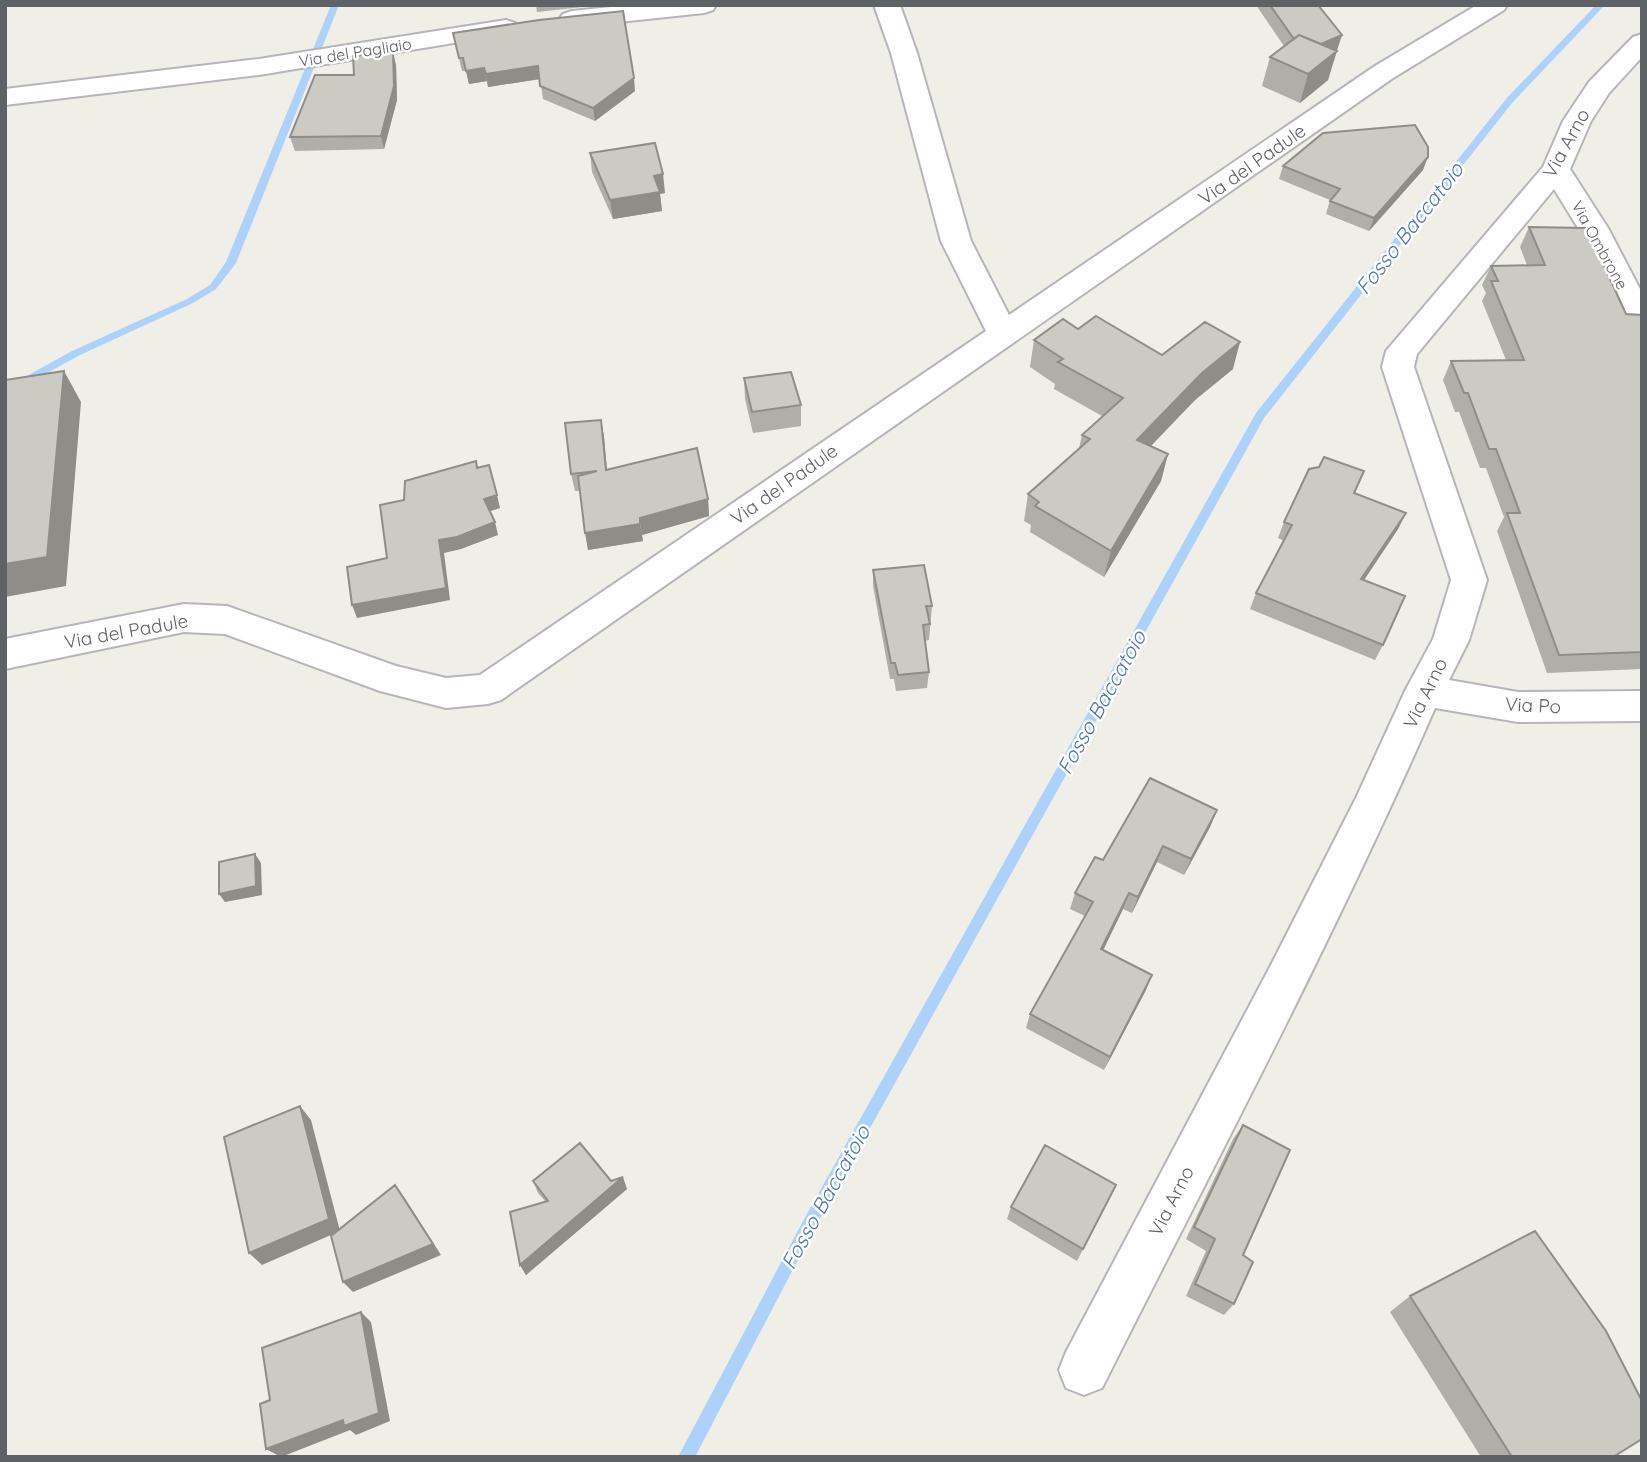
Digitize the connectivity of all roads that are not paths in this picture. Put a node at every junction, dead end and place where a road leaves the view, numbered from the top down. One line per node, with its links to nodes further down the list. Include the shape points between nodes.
1 (704, 5): 5 (street, Via del Pagliaio)
2 (887, 5): 8 (street, via 956,241)
3 (1495, 5): 8 (street, Via del Padule, via 1384,72)
4 (1642, 42): 6 (street, Via Arno, via 1598,88)
5 (5, 97)
6 (1556, 169): 7 (street, Via Ombrone, via 1594,228); 10 (street, Via Arno, via 1402,351 1398,367 1469,580 1451,640)
7 (1642, 323)
8 (1003, 333): 9 (street, Via del Padule, via 488,689 446,692 393,680 228,620 184,618)
9 (5, 654)
10 (1424, 691): 11 (street, Via Po, via 1518,707); 12 (street, Via Arno, via 1292,968)
11 (1642, 706)
12 (1084, 1370)

